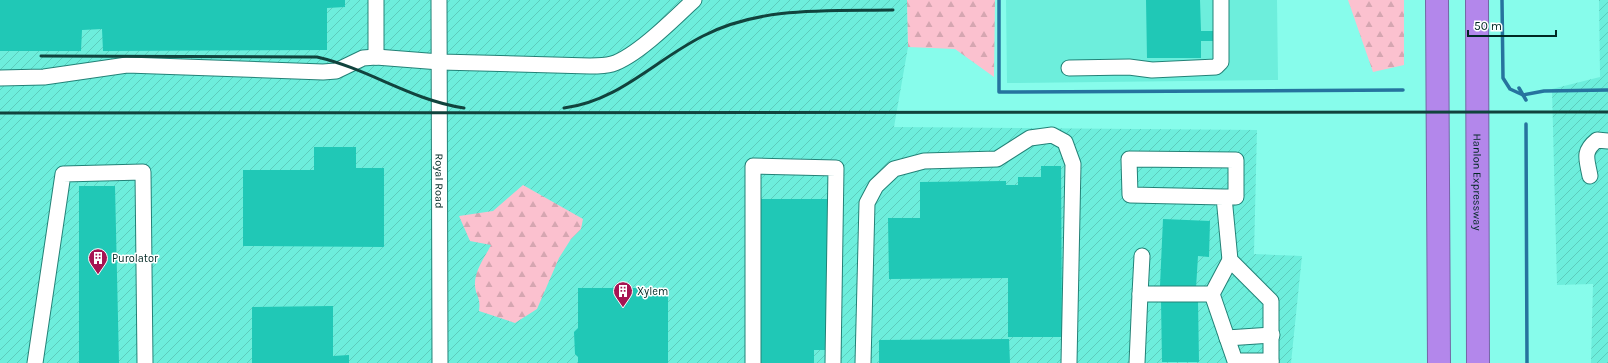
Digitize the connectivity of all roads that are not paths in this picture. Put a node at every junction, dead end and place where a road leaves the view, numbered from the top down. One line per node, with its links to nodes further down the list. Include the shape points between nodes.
1 (376, 0): 7 (street)
2 (439, 0): 8 (street, Royal Road)
3 (694, 0): 8 (street, via 631,55 612,64 590,66)
4 (1221, 0): 9 (street, via 1221,62 1216,67 1152,70)
5 (1437, 0): 30 (highway)
6 (1477, 0): 31 (highway, Hanlon Expressway)
7 (376, 57): 8 (street); 10 (street, via 363,58 336,72 128,65 44,77)
8 (440, 62): 24 (street, Royal Road)
9 (1069, 68)
10 (0, 78)
11 (1608, 141): 12 (street, via 1597,140 1589,146 1586,152)
12 (1590, 176)
13 (1224, 197): 13 (street, via 1130,195 1129,159 1236,160 1236,197); 15 (street)
14 (1142, 256): 16 (street)
15 (1230, 260): 17 (street); 18 (street, via 1272,301)
16 (1140, 294): 17 (street); 29 (street)
17 (1212, 294): 19 (street)
18 (1272, 335): 19 (street); 21 (street)
19 (1227, 338): 20 (street)
20 (1232, 362): 21 (street)
21 (1271, 362)
22 (35, 363): 23 (street, via 63,174 143,172)
23 (145, 363)
24 (440, 363)
25 (753, 363): 26 (street, via 753,166 836,168)
26 (833, 363)
27 (863, 363): 28 (street, via 867,203 876,186 894,169 924,161 997,158 1030,138 1052,135 1065,142 1073,164)
28 (1068, 363)
29 (1137, 363)
30 (1439, 363)
31 (1478, 363)

